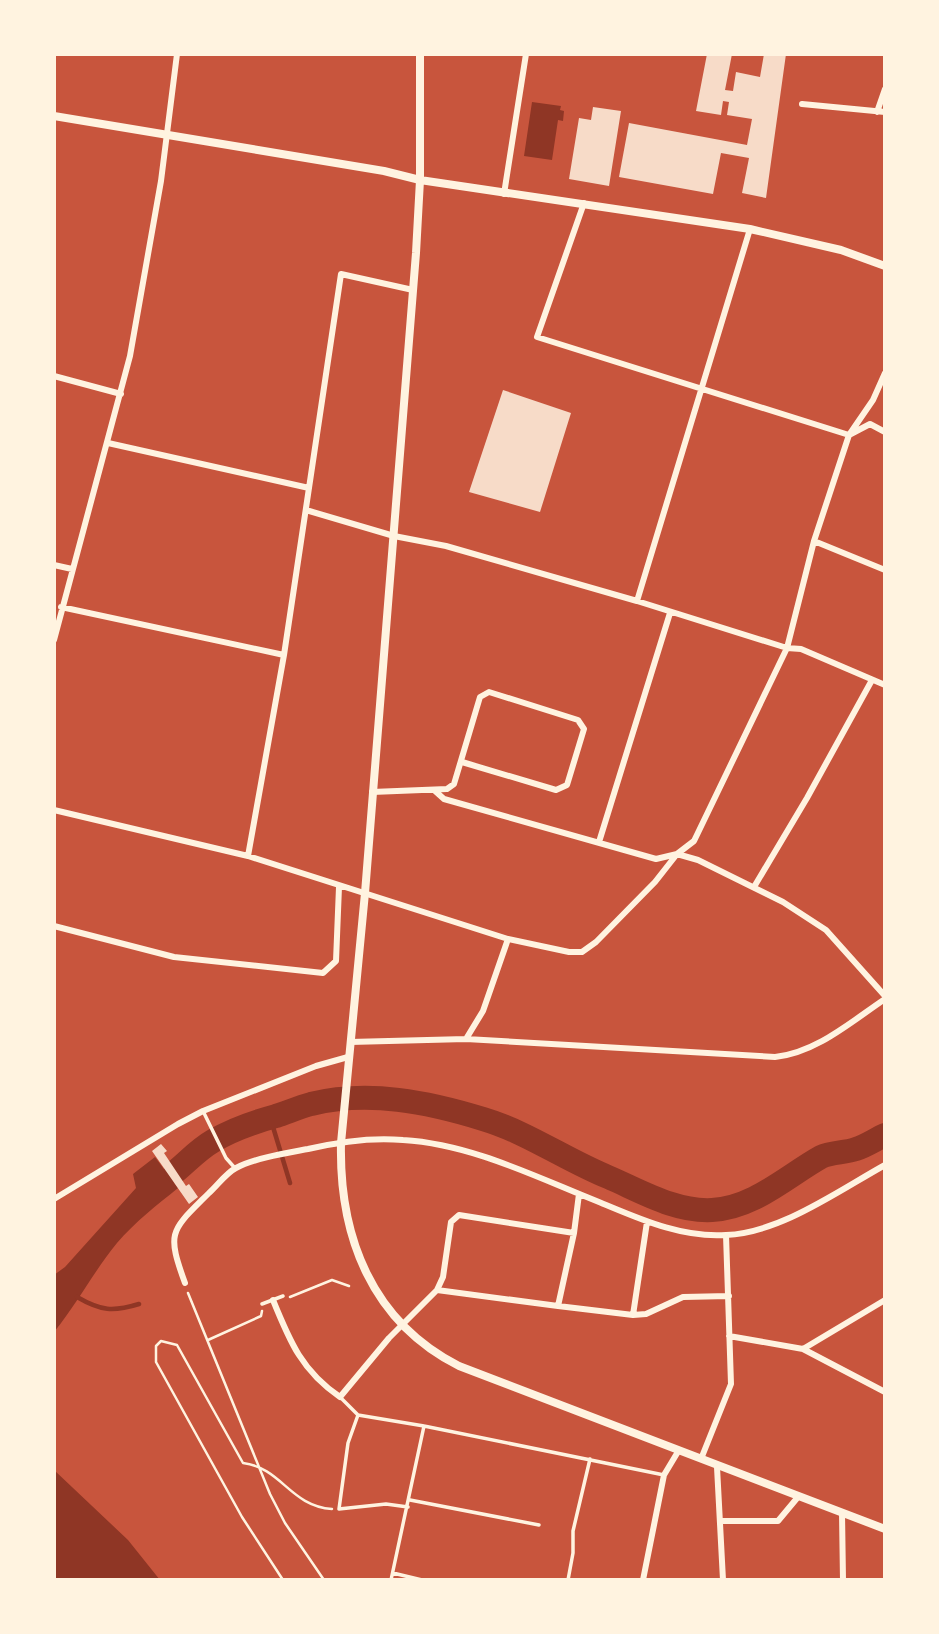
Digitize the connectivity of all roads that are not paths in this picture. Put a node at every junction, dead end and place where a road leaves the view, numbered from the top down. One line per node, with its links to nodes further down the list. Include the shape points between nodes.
1 (177, 54): 8 (street)
2 (420, 54): 9 (street)
3 (526, 54): 10 (street)
4 (885, 89): 6 (street)
5 (802, 104): 6 (street)
6 (881, 112)
7 (54, 116): 8 (street)
8 (166, 135): 9 (street); 18 (street, via 147,267)
9 (420, 180): 10 (street); 14 (street)
10 (504, 194): 11 (street)
11 (584, 203): 12 (street); 17 (street, via 537,337)
12 (750, 229): 13 (street, via 841,250); 17 (street)
13 (885, 266)
14 (413, 290): 22 (street, via 341,274); 24 (street)
15 (885, 373): 20 (street)
16 (54, 376): 18 (street)
17 (702, 388): 20 (street); 29 (street)
18 (121, 394): 21 (street)
19 (885, 432): 20 (street, via 870,424)
20 (849, 435): 25 (street)
21 (108, 443): 22 (street); 27 (street)
22 (309, 488): 23 (street)
23 (306, 510): 24 (street); 34 (street)
24 (394, 536): 29 (street, via 446,546); 39 (street)
25 (814, 541): 28 (street); 33 (street)
26 (54, 565): 27 (street)
27 (72, 569): 30 (street)
28 (885, 570)
29 (637, 601): 31 (street)
30 (61, 607): 32 (street); 34 (street)
31 (670, 613): 33 (street); 41 (street)
32 (54, 640)
33 (787, 648): 35 (street, via 801,649); 42 (street, via 694,841)
34 (284, 655): 43 (street)
35 (872, 680): 36 (street); 45 (street)
36 (885, 685)
37 (462, 762): 37 (street, via 480,698 489,692 578,720 584,729 567,785 556,790); 38 (street, via 454,784)
38 (434, 790): 39 (street); 41 (street, via 444,799)
39 (372, 792): 46 (street)
40 (54, 810): 43 (street)
41 (598, 842): 42 (street, via 656,859)
42 (677, 854): 45 (street); 48 (street, via 582,952)
43 (248, 856): 44 (street)
44 (340, 887): 46 (street); 47 (street, via 336,961 323,973 174,957)
45 (754, 887): 49 (street, via 826,929)
46 (365, 893): 48 (street); 51 (street)
47 (54, 926)
48 (508, 939): 50 (street, via 483,1012)
49 (885, 998): 50 (street, via 813,1046 785,1056)
50 (466, 1040): 51 (street)
51 (349, 1042): 52 (street)
52 (348, 1056): 53 (street); 54 (street)
53 (203, 1111): 56 (lane); 58 (street)
54 (341, 1143): 56 (street); 57 (street, via 392,1139 440,1145); 71 (street, via 349,1230 372,1282)
55 (885, 1165): 61 (street, via 779,1223)
56 (234, 1168): 62 (street, via 176,1228 174,1253)
57 (579, 1194): 59 (street); 60 (street)
58 (54, 1199)
59 (647, 1222): 61 (street); 70 (street)
60 (574, 1233): 63 (street, via 459,1215 451,1222); 69 (street)
61 (726, 1236): 65 (street)
62 (185, 1283)
63 (437, 1290): 69 (street); 71 (street)
64 (284, 1296): 66 (lane)
65 (729, 1296): 70 (street, via 684,1297); 72 (street)
66 (273, 1300): 68 (lane); 75 (street, via 298,1356 315,1378)
67 (885, 1300): 73 (street)
68 (262, 1304)
69 (558, 1306): 70 (street)
70 (633, 1315)
71 (402, 1326): 75 (street); 78 (street, via 459,1366)
72 (729, 1336): 73 (street); 80 (street, via 731,1384)
73 (803, 1349): 74 (street)
74 (885, 1392)
75 (340, 1397): 76 (lane)
76 (358, 1415): 77 (lane); 85 (lane, via 348,1443 339,1509 386,1504)
77 (424, 1426): 79 (lane); 84 (lane)
78 (679, 1450): 80 (street); 82 (street)
79 (590, 1459): 82 (lane); 93 (lane, via 573,1531)
80 (701, 1459): 81 (street)
81 (717, 1467): 83 (street); 87 (street)
82 (664, 1475): 94 (street)
83 (798, 1497): 86 (street); 87 (street, via 778,1521)
84 (410, 1500): 85 (lane); 88 (lane)
85 (408, 1507): 90 (lane)
86 (842, 1513): 89 (street); 96 (street)
87 (721, 1521): 95 (street)
88 (539, 1525)
89 (885, 1529)
90 (393, 1573): 91 (lane); 92 (lane)
91 (391, 1580)
92 (422, 1580)
93 (568, 1580)
94 (643, 1580)
95 (723, 1580)
96 (843, 1580)

